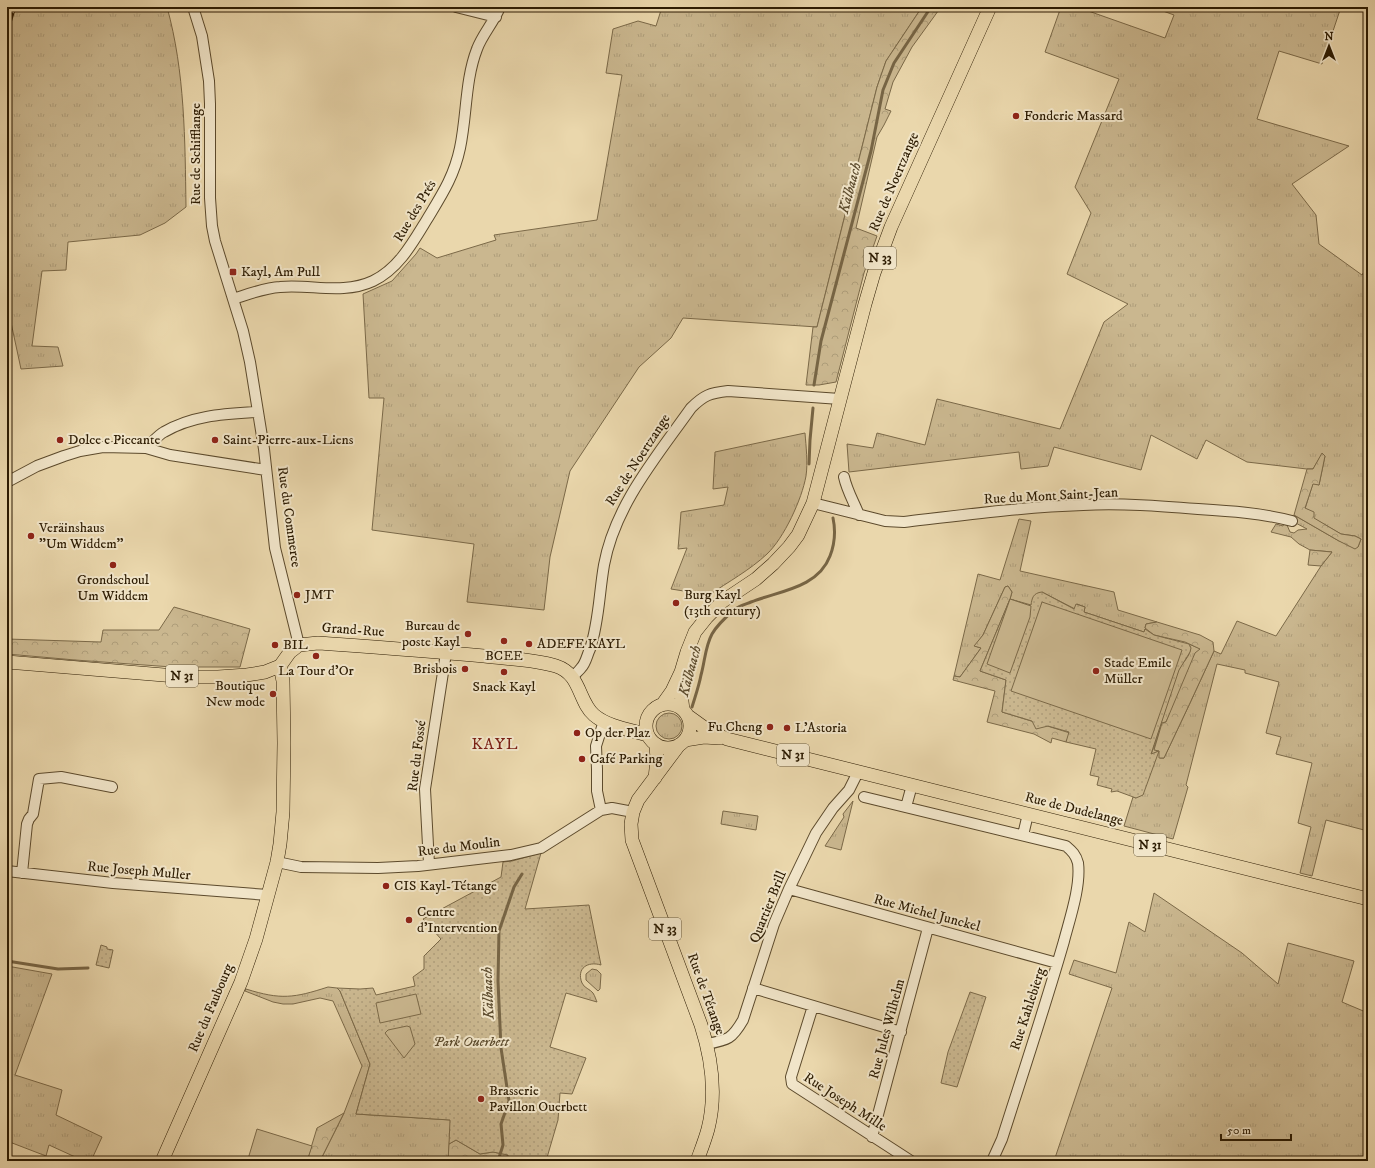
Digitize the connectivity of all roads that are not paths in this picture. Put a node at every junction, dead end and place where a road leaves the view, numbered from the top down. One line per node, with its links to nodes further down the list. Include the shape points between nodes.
1 (193, 7): 6 (street, Rue de Schifflange, via 202,36 209,81 212,226)
2 (456, 7): 5 (street)
3 (500, 7): 5 (street, Rue des Prés)
4 (990, 7): 7 (main road, Rue de Noertzange / N 33, via 891,227 871,286)
5 (496, 17): 6 (street, Rue des Prés, via 477,48 455,167 446,188 410,249 393,268 373,281 355,287 279,287)
6 (233, 299): 8 (street, Rue du Commerce, via 246,347)
7 (840, 399): 13 (main road, Rue de Noertzange / N 33); 21 (street, Rue de Noertzange, via 728,391 714,392 702,397 691,408 627,500 604,566 594,636 586,660 581,669)
8 (257, 412): 9 (street, via 192,419 163,432); 10 (street, Rue du Commerce)
9 (146, 448): 10 (street, via 170,455); 12 (street, via 103,447 80,451 37,466)
10 (266, 470): 16 (street, Rue du Commerce, via 275,548)
11 (844, 477): 14 (street, via 846,489)
12 (7, 482)
13 (813, 503): 14 (street, Rue du Mont Saint-Jean); 20 (main road, Rue de Noertzange / N 33, via 789,547 756,579 723,601 695,632)
14 (859, 515): 15 (street, Rue du Mont Saint-Jean, via 904,522 1045,507 1165,506 1245,513)
15 (1292, 521)
16 (298, 645): 17 (main road, Grand-Rue, via 318,643); 19 (main road)
17 (446, 653): 21 (main road, Grand-Rue, via 531,661 557,666); 41 (street, Rue du Fossé, via 426,789)
18 (7, 662): 19 (main road, N 31, via 188,677 247,675)
19 (280, 666): 40 (main road, via 283,681 284,791)
20 (681, 672): 22 (main road, N 33); 23 (main road, N 33, via 681,693)
21 (572, 676): 25 (main road, via 587,707)
22 (662, 705): 23 (main road, via 677,706); 24 (main road)
23 (685, 713): 27 (main road, Rue de Dudelange / N 31, via 706,729); 29 (main road, via 690,724 689,732)
24 (649, 715): 26 (main road); 28 (main road, via 646,728)
25 (604, 721): 26 (main road); 36 (street, via 596,746 597,791)
26 (617, 726): 28 (main road)
27 (727, 738): 29 (main road, Rue de Dudelange / N 31, via 704,737); 30 (main road, Rue de Dudelange / N 31)
28 (652, 739): 29 (main road, via 663,747 671,748); 31 (main road, via 657,760)
29 (682, 742): 31 (main road, N 33, via 671,753)
30 (858, 772): 32 (main road, Rue de Dudelange / N 31); 44 (street, Quartier Brill, via 849,790 816,833)
31 (655, 778): 37 (main road, Rue de Tétange / N 33, via 638,800)
32 (912, 785): 35 (street); 38 (main road, Rue de Dudelange / N 31)
33 (112, 787): 43 (street, via 61,777 39,779 34,814 27,824)
34 (864, 797): 35 (street)
35 (906, 807): 39 (street)
36 (601, 810): 37 (street, via 612,808); 41 (street, Rue du Moulin, via 541,848 511,855)
37 (633, 812): 52 (main road, Rue de Tétange / N 33, via 632,840)
38 (1028, 814): 39 (street); 46 (main road, Rue de Dudelange / N 31)
39 (1023, 835): 48 (street, Rue Kahlebierg, via 1066,846 1074,853 1078,862 1074,902)
40 (277, 862): 41 (street, Rue du Moulin, via 301,867 378,868); 45 (main road, Rue du Faubourg)
41 (429, 864)
42 (7, 871): 43 (street, Rue Joseph Muller)
43 (22, 873): 45 (street, Rue Joseph Muller)
44 (789, 889): 47 (street, Rue Michel Junckel); 49 (street, Quartier Brill, via 774,924)
45 (268, 895): 54 (main road, Rue du Faubourg, via 241,982)
46 (1368, 900)
47 (928, 928): 48 (street, Rue Michel Junckel); 51 (street, Rue Jules Wilhelm)
48 (1058, 963): 57 (street, Rue Kahlebierg, via 1002,1139)
49 (753, 988): 50 (street); 52 (street, Quartier Brill, via 743,1020 735,1033 724,1041)
50 (813, 1006): 51 (street); 53 (street, Rue Joseph Mille, via 791,1077 792,1084)
51 (901, 1032): 53 (street, Rue Jules Wilhelm)
52 (707, 1044): 55 (main road, Rue de Tétange / N 33, via 712,1072 712,1102 708,1128)
53 (872, 1136): 56 (street, Rue Joseph Mille)
54 (162, 1161)
55 (697, 1161)
56 (911, 1161)
57 (992, 1161)

